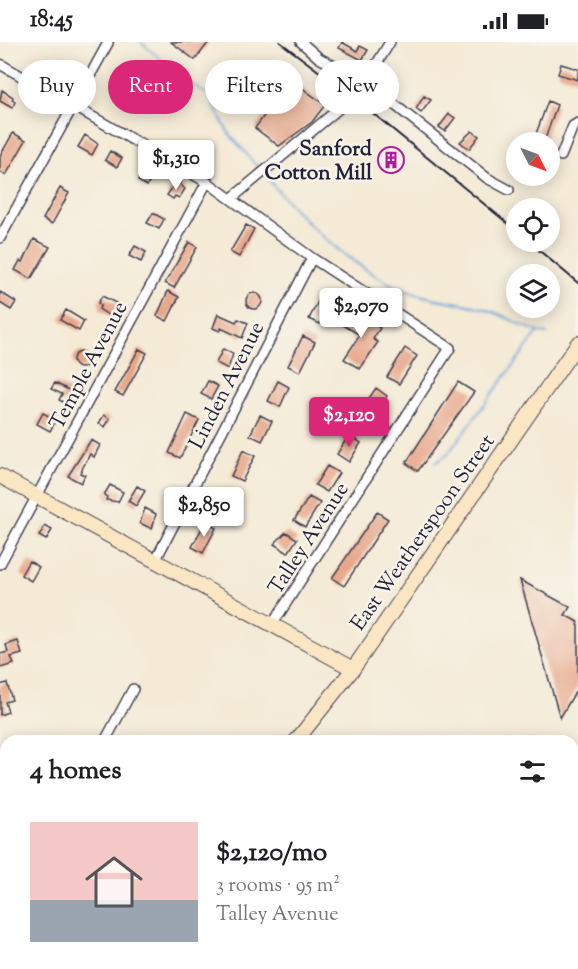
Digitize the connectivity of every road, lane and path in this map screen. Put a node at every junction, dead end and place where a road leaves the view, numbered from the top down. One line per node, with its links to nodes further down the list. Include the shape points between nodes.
1 (108, 42): 7 (street)
2 (301, 42): 4 (street)
3 (390, 42): 5 (street)
4 (323, 60)
5 (380, 60)
6 (0, 64): 8 (street)
7 (96, 64)
8 (18, 74)
9 (399, 108): 16 (street, via 487,178)
10 (69, 114): 18 (street)
11 (90, 114): 15 (street)
12 (332, 114): 17 (street)
13 (578, 123): 14 (street, via 573,126)
14 (561, 156)
15 (207, 182): 17 (street); 22 (street, Temple Avenue)
16 (509, 190)
17 (231, 199): 19 (street)
18 (0, 238)
19 (312, 258): 23 (street, Linden Avenue); 25 (street, Talley Avenue, via 450,348)
20 (578, 343): 26 (street, East Weatherspoon Street)
21 (0, 476): 22 (street)
22 (37, 496): 23 (street); 24 (street, Temple Avenue)
23 (155, 561): 25 (street)
24 (0, 564)
25 (272, 625): 26 (street)
26 (353, 669): 29 (street, East Weatherspoon Street)
27 (134, 689): 28 (street)
28 (108, 735)
29 (301, 735)

